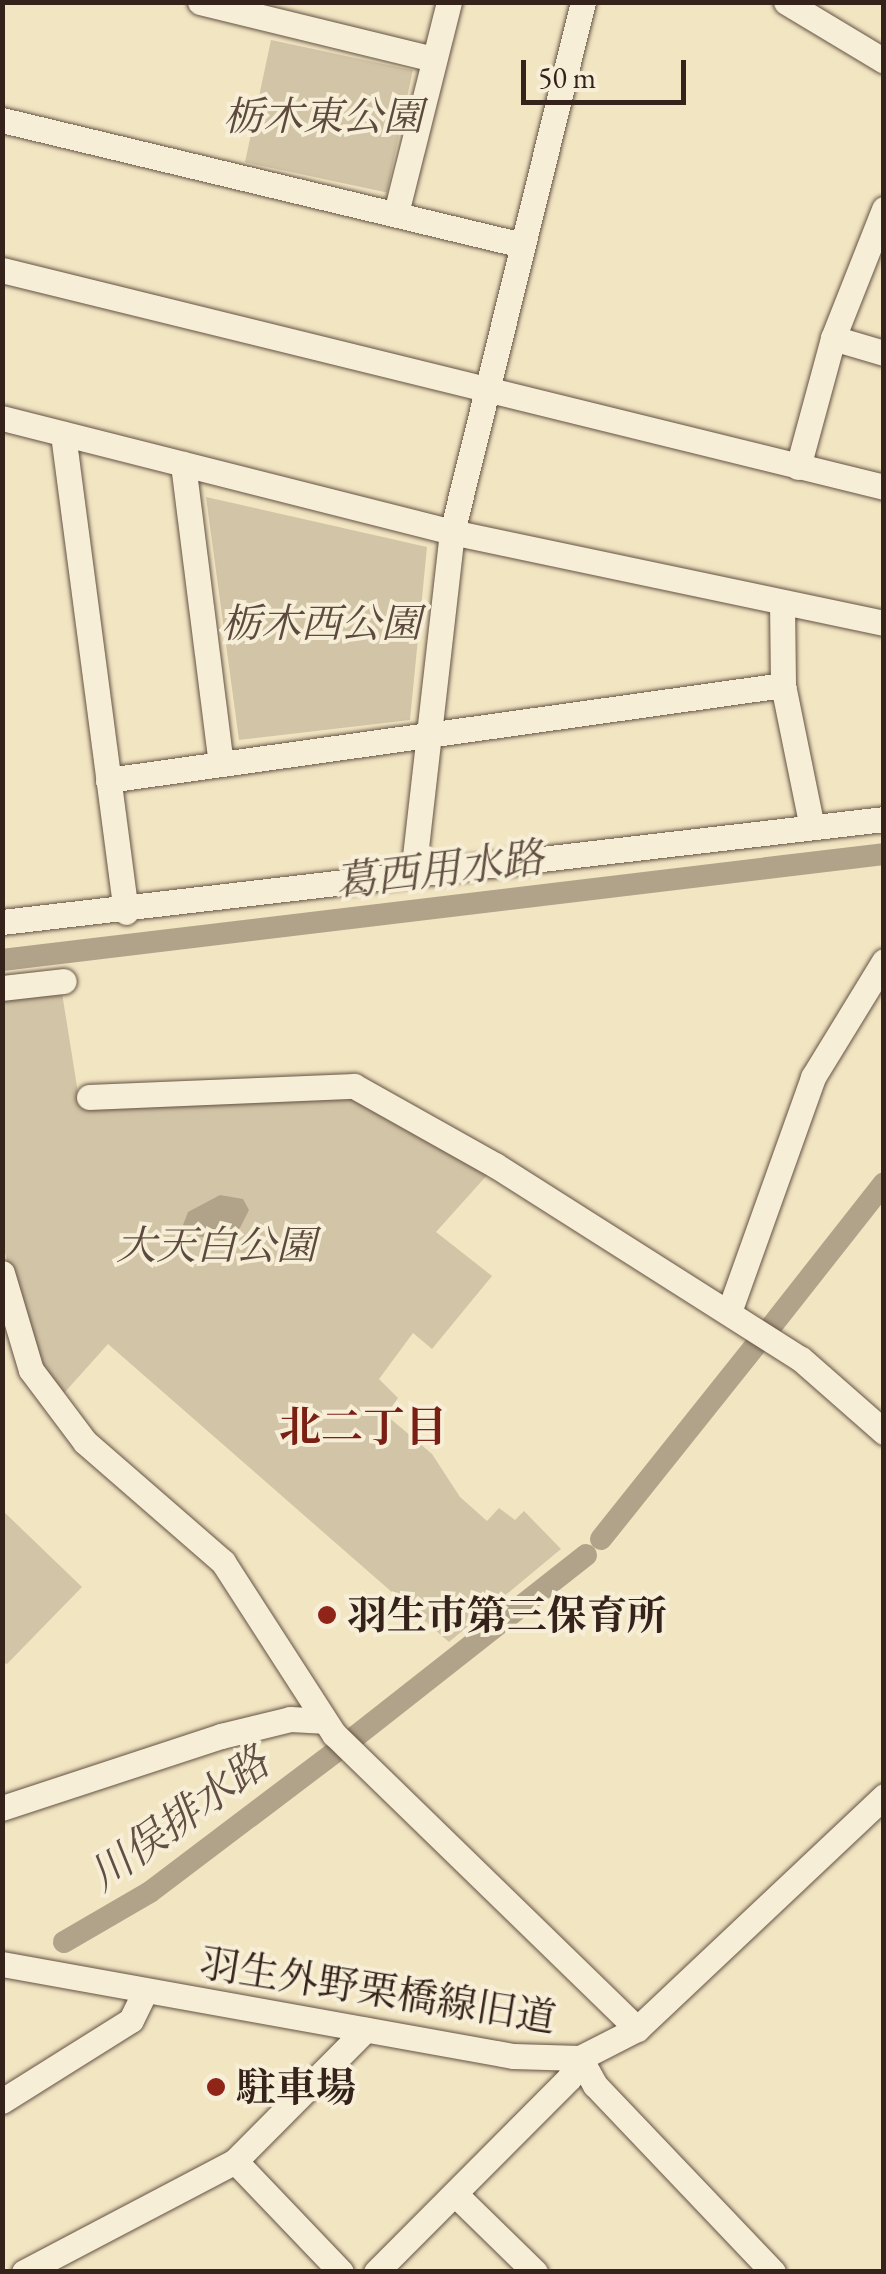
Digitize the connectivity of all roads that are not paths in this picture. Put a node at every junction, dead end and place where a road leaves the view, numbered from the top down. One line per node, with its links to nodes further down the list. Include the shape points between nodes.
1 (200, 2): 5 (street)
2 (448, 2): 5 (street)
3 (583, 2): 10 (street)
4 (786, 2): 6 (street)
5 (434, 59): 8 (street)
6 (884, 60)
7 (2, 120): 8 (street)
8 (396, 213): 10 (street)
9 (882, 216): 12 (street)
10 (518, 244): 14 (street)
11 (2, 270): 14 (street)
12 (833, 338): 13 (street); 18 (street)
13 (884, 353)
14 (482, 391): 18 (street); 20 (street)
15 (2, 418): 16 (street)
16 (63, 434): 17 (street); 26 (street)
17 (183, 464): 20 (street); 25 (street)
18 (798, 466): 19 (street)
19 (884, 487)
20 (452, 532): 21 (street); 24 (street)
21 (782, 602): 22 (street); 23 (street)
22 (884, 623)
23 (783, 685): 24 (street); 28 (street)
24 (428, 736): 25 (street); 29 (street)
25 (222, 764): 26 (street)
26 (108, 780): 30 (street)
27 (884, 819): 28 (street)
28 (812, 827): 29 (street)
29 (413, 874): 30 (street)
30 (126, 912): 31 (street)
31 (2, 922)
32 (884, 961): 37 (street, via 813,1078)
33 (64, 981): 34 (street)
34 (2, 988)
35 (88, 1097): 37 (street, via 354,1086 495,1164)
36 (2, 1273): 39 (street, via 41,1388 85,1442 222,1562)
37 (730, 1312): 38 (street, via 801,1358)
38 (884, 1432)
39 (335, 1735): 41 (street, via 290,1719); 44 (street)
40 (884, 1796): 44 (street, 羽生外野栗橋線旧道)
41 (2, 1808)
42 (2, 1964): 43 (street, 羽生外野栗橋線旧道)
43 (145, 1990): 45 (street, 羽生外野栗橋線旧道); 47 (street, via 131,2020)
44 (638, 2029): 46 (street, 羽生外野栗橋線旧道)
45 (365, 2030): 46 (street, 羽生外野栗橋線旧道, via 513,2056); 48 (street)
46 (580, 2058): 49 (street, via 569,2078); 54 (street, via 596,2085)
47 (2, 2101)
48 (234, 2161): 50 (street); 51 (street)
49 (455, 2194): 52 (street); 53 (street)
50 (24, 2272)
51 (341, 2272)
52 (376, 2272)
53 (535, 2272)
54 (774, 2272)

